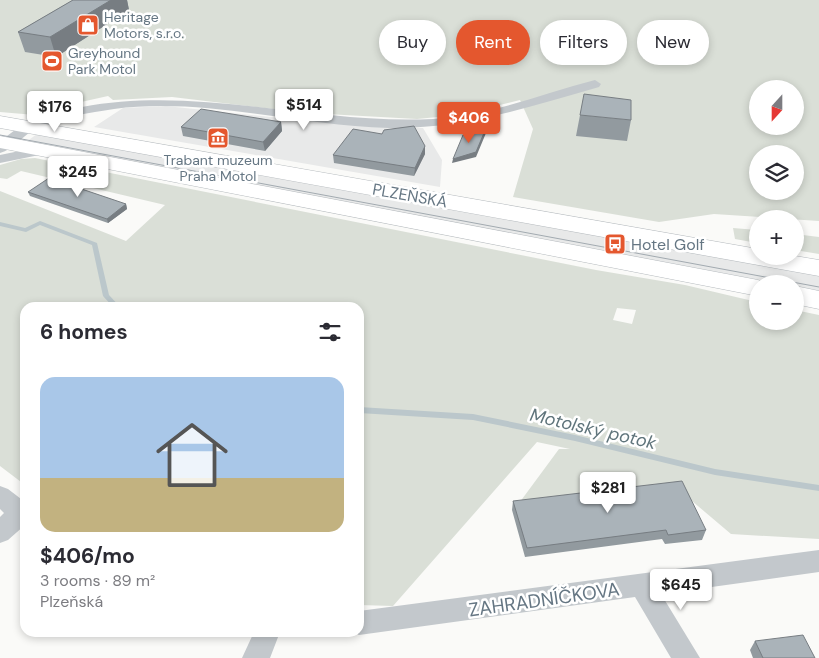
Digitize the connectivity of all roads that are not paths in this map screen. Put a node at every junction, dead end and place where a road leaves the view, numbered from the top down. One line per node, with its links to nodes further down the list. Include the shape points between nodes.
1 (595, 84): 3 (street, via 474,117 435,123 329,120 173,102 92,108)
2 (0, 122): 3 (main road, PLZEŇSKÁ)
3 (7, 143): 4 (main road, PLZEŇSKÁ); 5 (main road, PLZEŇSKÁ)
4 (819, 268)
5 (749, 286)
6 (804, 297): 7 (main road)
7 (819, 300)
8 (0, 496): 9 (street)
9 (20, 512)
10 (20, 516): 11 (street)
11 (0, 532)
12 (819, 561): 13 (street, ZAHRADNÍČKOVA)
13 (641, 585): 14 (street, ZAHRADNÍČKOVA); 17 (street)
14 (364, 622)
15 (265, 637): 16 (street)
16 (256, 658)
17 (686, 658)

